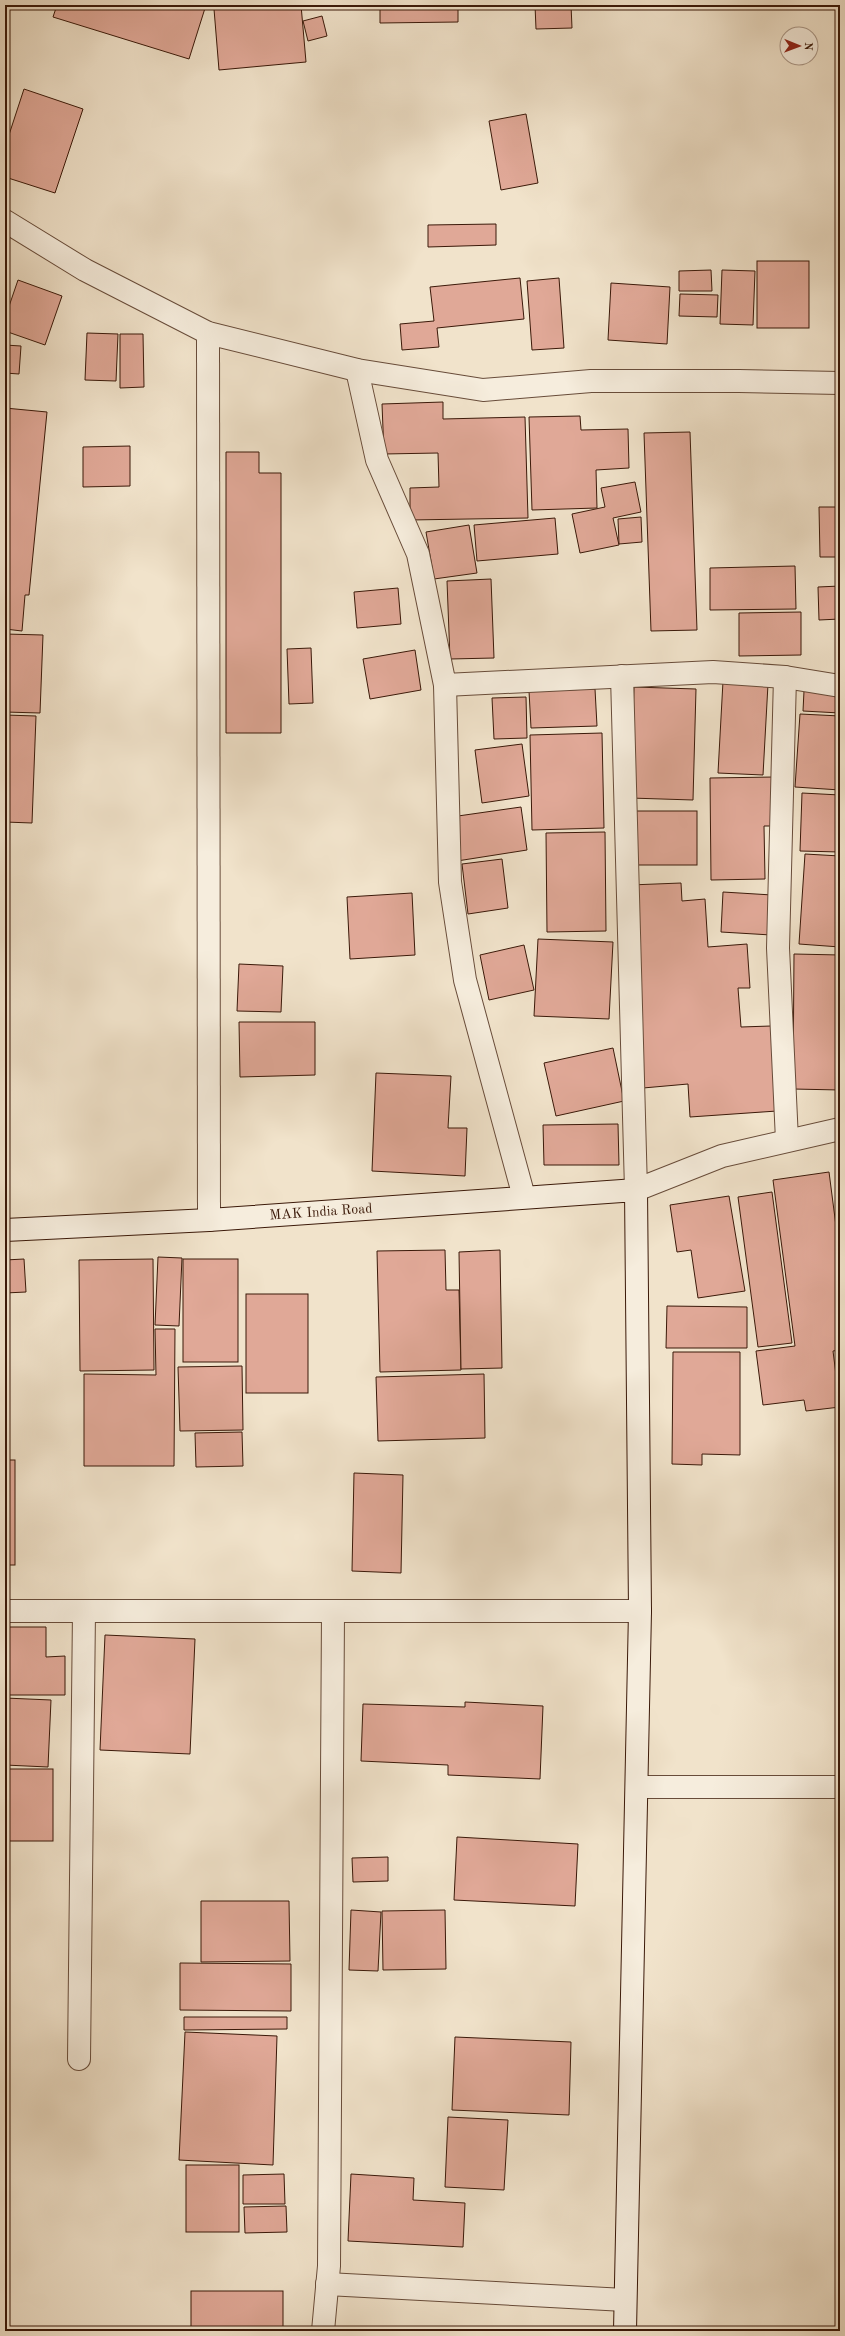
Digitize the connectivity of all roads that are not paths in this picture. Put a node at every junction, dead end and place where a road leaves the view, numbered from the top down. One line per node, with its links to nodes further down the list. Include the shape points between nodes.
1 (5, 220): 2 (street, via 85,270)
2 (208, 333): 3 (street); 13 (street)
3 (357, 370): 4 (street, via 484,390 591,381); 7 (street, via 377,460 418,554)
4 (840, 383)
5 (622, 676): 6 (street, via 713,672); 7 (street); 11 (street)
6 (785, 678): 8 (street); 10 (street, via 778,948)
7 (445, 685): 12 (street, via 450,882 464,980)
8 (840, 686)
9 (840, 1129): 10 (street, MAK India Road)
10 (787, 1140): 11 (street, MAK India Road, via 722,1156)
11 (636, 1190): 12 (street, MAK India Road); 17 (street)
12 (524, 1197): 13 (street, MAK India Road)
13 (209, 1220): 14 (street, MAK India Road)
14 (5, 1230)
15 (5, 1611): 16 (street)
16 (84, 1611): 18 (street); 21 (street)
17 (640, 1611): 18 (street); 19 (street)
18 (333, 1612): 22 (street)
19 (637, 1787): 20 (street); 23 (street)
20 (840, 1787)
21 (79, 2059)
22 (327, 2284): 23 (street); 24 (street)
23 (625, 2300): 25 (street)
24 (323, 2331)
25 (624, 2331)

